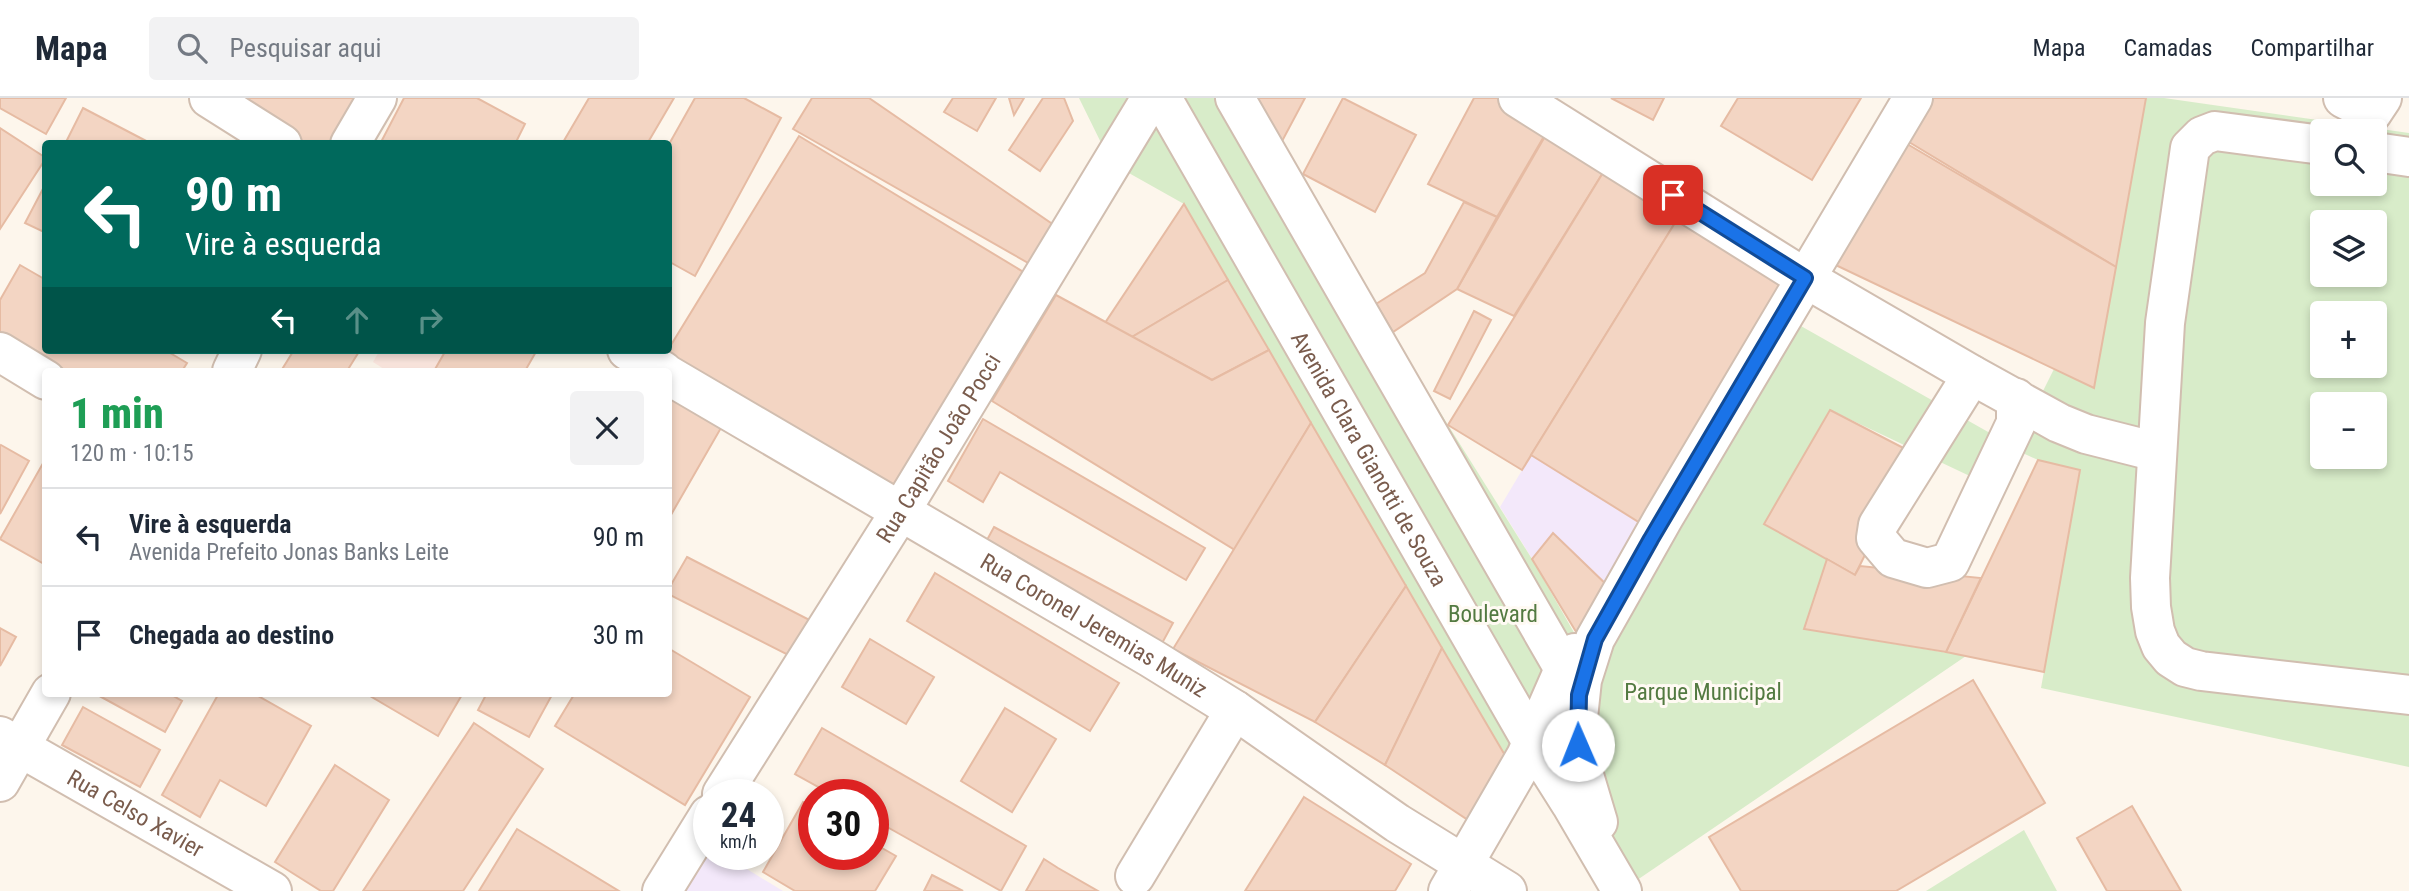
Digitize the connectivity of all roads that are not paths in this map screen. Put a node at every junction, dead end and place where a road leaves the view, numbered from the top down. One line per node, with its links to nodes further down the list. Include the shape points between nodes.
1 (209, 98): 9 (street)
2 (377, 98): 10 (street)
3 (1235, 98): 25 (street)
4 (1518, 98): 14 (street)
5 (1913, 98): 14 (street)
6 (2343, 98): 7 (street, via 2372,113)
7 (2382, 98)
8 (1146, 103): 23 (street, Rua Capitão João Pocci); 30 (street, Avenida Clara Gianotti de Souza)
9 (276, 140)
10 (352, 140)
11 (2310, 143): 22 (street, via 2215,131 2190,148 2165,323)
12 (2387, 153): 13 (street)
13 (2409, 156)
14 (1805, 278): 18 (street); 24 (street)
15 (0, 352): 20 (street)
16 (634, 354): 17 (street)
17 (658, 368)
18 (1972, 375): 21 (street); 21 (street, via 1878,525 1876,538 1894,558 1927,568 1951,562 2016,424)
19 (672, 376): 23 (street, Rua Coronel Jeremias Muniz)
20 (42, 378)
21 (2016, 398): 22 (street, via 2086,434)
22 (2157, 452): 26 (street, via 2151,607 2155,631 2171,658 2201,671)
23 (900, 512): 28 (street, Rua Coronel Jeremias Muniz); 31 (street, Rua Capitão João Pocci)
24 (1613, 604): 25 (street); 39 (street, via 1584,672 1577,727 1586,783)
25 (1564, 669): 30 (street)
26 (2409, 695)
27 (48, 697): 29 (street)
28 (1234, 710): 34 (street); 35 (street, Rua Coronel Jeremias Muniz, via 1396,823)
29 (10, 741): 32 (street); 36 (street, Rua Celso Xavier)
30 (1533, 744): 35 (street); 39 (street, Avenida Clara Gianotti de Souza)
31 (731, 779)
32 (0, 782)
33 (693, 841): 37 (street)
34 (1135, 876)
35 (1455, 880): 38 (street, Rua Coronel Jeremias Muniz)
36 (272, 891)
37 (662, 891)
38 (1507, 891)
39 (1622, 891)

